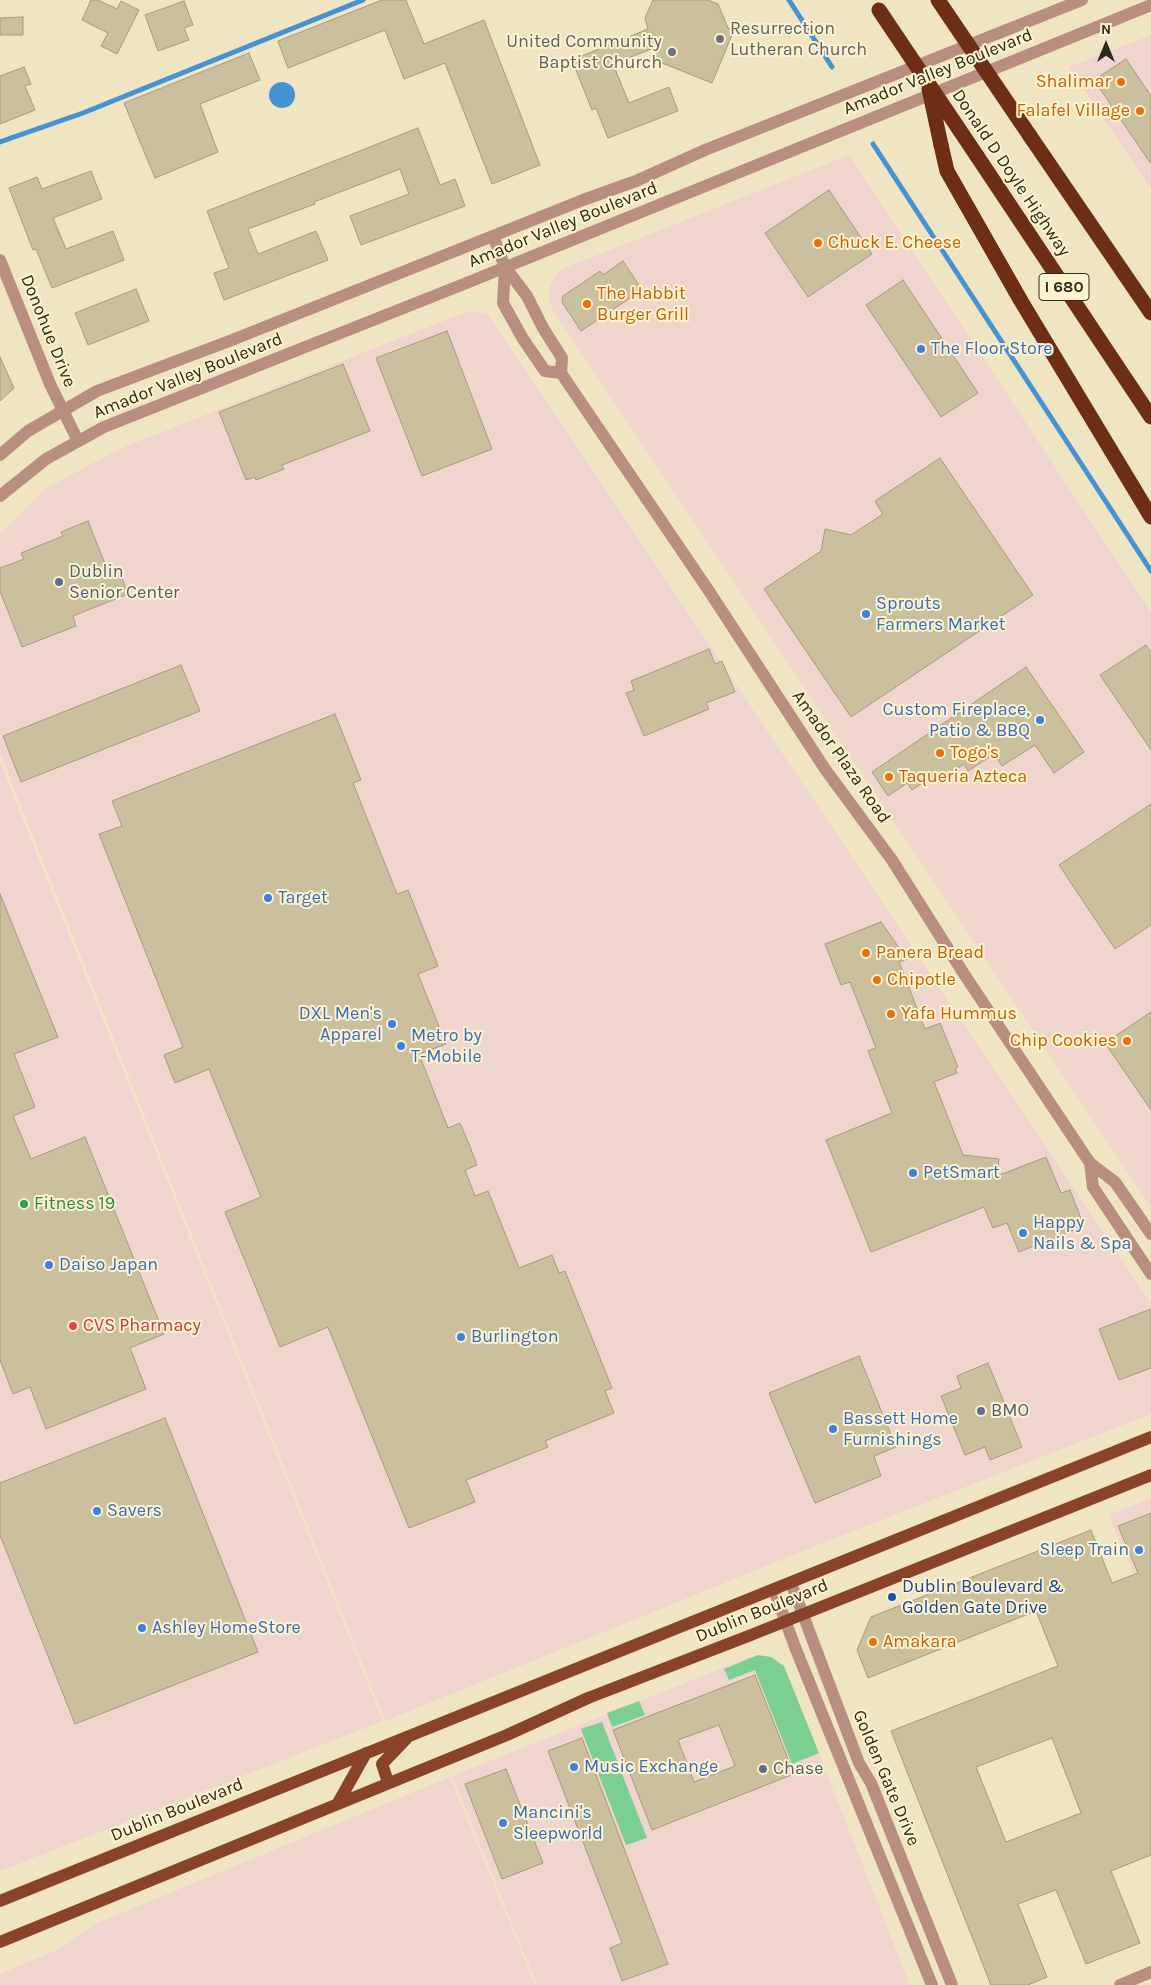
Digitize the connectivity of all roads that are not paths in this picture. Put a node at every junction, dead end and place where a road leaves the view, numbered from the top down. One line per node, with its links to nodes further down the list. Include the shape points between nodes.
1 (938, 0): 9 (highway, Donald D Doyle Highway, bridge)
2 (1082, 0): 6 (street, Amador Valley Boulevard)
3 (875, 5): 5 (highway, Donald D Doyle Highway / I 680, bridge)
4 (1151, 5): 8 (street, Amador Valley Boulevard)
5 (927, 80): 12 (highway, Donald D Doyle Highway / I 680, bridge); 16 (highway, bridge, via 947,171)
6 (493, 236): 8 (street, Amador Plaza Road); 11 (street, Amador Valley Boulevard, via 97,391)
7 (0, 260): 11 (street, Donohue Drive)
8 (505, 267): 10 (street, Amador Plaza Road, via 527,296 562,358); 10 (street, Amador Plaza Road, via 503,303 545,371); 13 (street, Amador Valley Boulevard, via 104,427)
9 (1151, 312)
10 (562, 373): 17 (street, Amador Plaza Road, via 825,769 892,860)
11 (62, 410): 13 (street, Donohue Drive); 14 (street, Amador Valley Boulevard, via 28,431)
12 (1151, 418)
13 (78, 441): 15 (street, Amador Valley Boulevard, via 46,459)
14 (0, 455)
15 (0, 496)
16 (1151, 518)
17 (1090, 1163): 18 (street, Amador Plaza Road, via 1115,1182); 19 (street, Amador Plaza Road, via 1093,1188)
18 (1151, 1234)
19 (1151, 1274)
20 (1151, 1437): 22 (main road, Dublin Boulevard)
21 (1151, 1475): 24 (main road, Dublin Boulevard)
22 (791, 1583): 23 (main road, Dublin Boulevard); 24 (street, Golden Gate Drive)
23 (774, 1590): 25 (street, Golden Gate Drive); 26 (main road, Dublin Boulevard)
24 (802, 1614): 25 (main road, Dublin Boulevard); 34 (street, Golden Gate Drive, via 859,1764 871,1783)
25 (786, 1621): 28 (main road, Dublin Boulevard, via 588,1698); 33 (street, Golden Gate Drive)
26 (409, 1735): 27 (main road, Dublin Boulevard); 28 (main road, Dublin Boulevard, via 382,1764)
27 (366, 1752): 29 (main road); 30 (main road, Dublin Boulevard)
28 (388, 1782): 29 (main road, Dublin Boulevard)
29 (338, 1803): 31 (main road, Dublin Boulevard)
30 (0, 1901)
31 (0, 1942)
32 (1151, 1972): 35 (street)
33 (932, 1985)
34 (952, 1985)
35 (1120, 1985)

